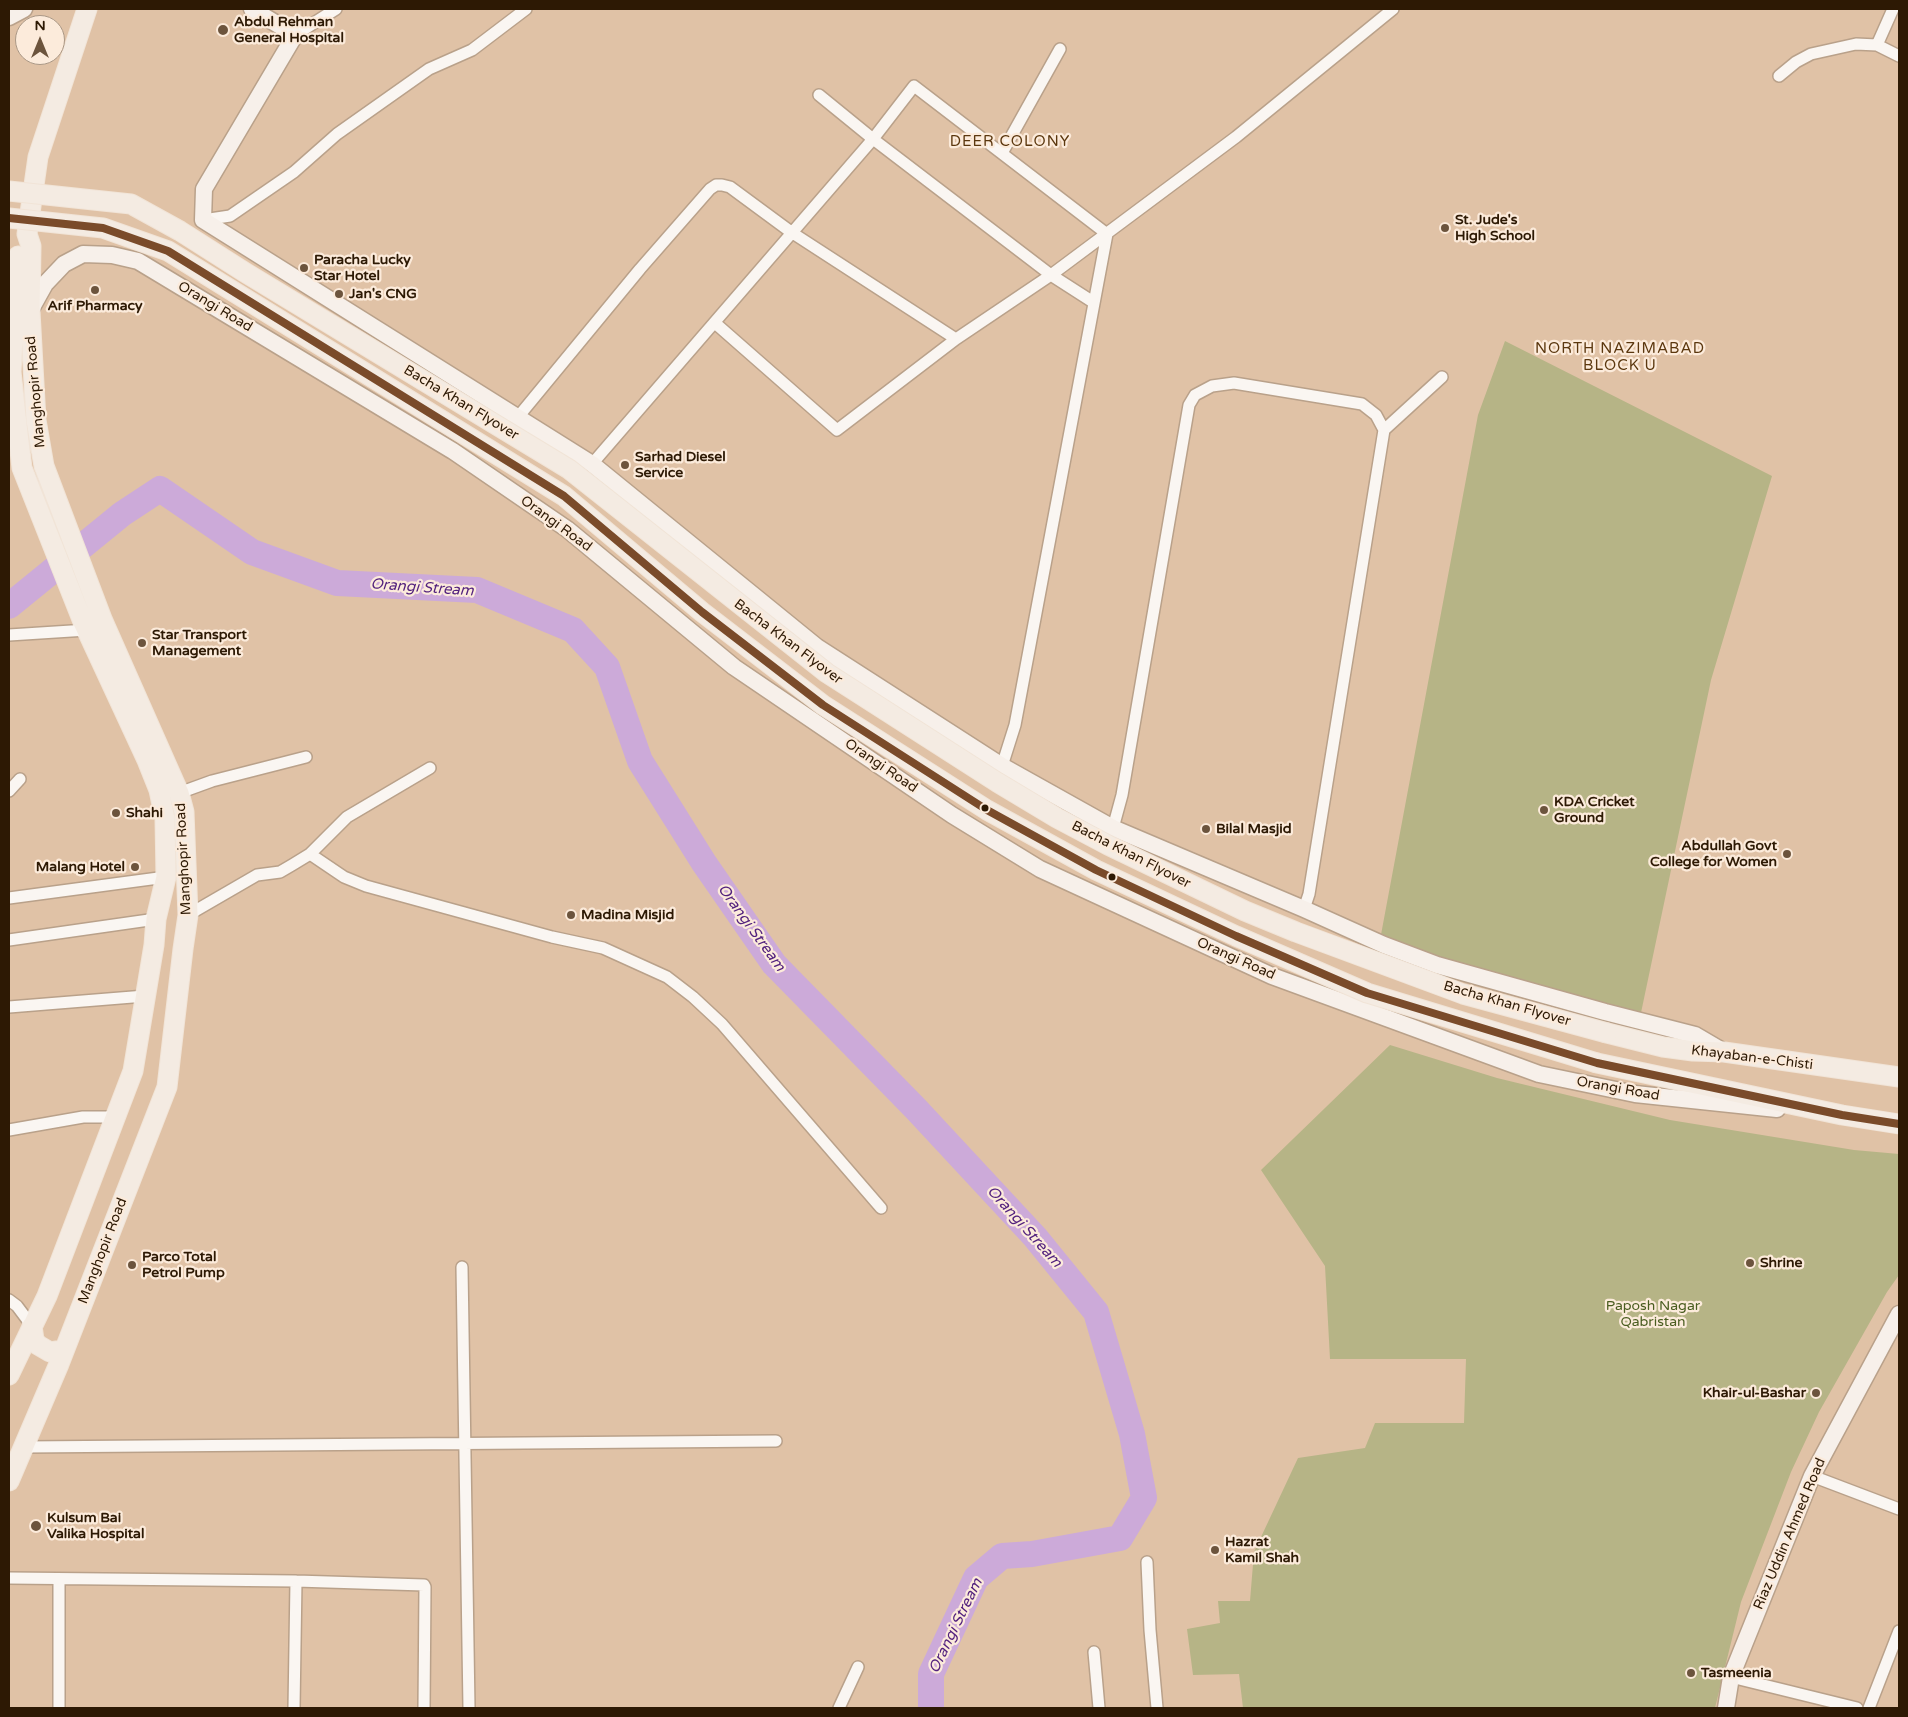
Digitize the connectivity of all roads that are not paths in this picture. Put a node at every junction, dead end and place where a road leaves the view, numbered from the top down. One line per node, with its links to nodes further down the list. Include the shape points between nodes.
1 (24, 9): 8 (street)
2 (87, 9): 22 (main road, Manghopir Road, via 38,157 27,234 31,246)
3 (252, 9): 9 (street)
4 (336, 9): 9 (street)
5 (526, 9): 19 (street, via 472,50 429,69 337,134 294,172 230,216)
6 (1393, 9): 21 (street, via 1236,137)
7 (1893, 9): 10 (street)
8 (9, 17)
9 (295, 35): 19 (street, via 204,189)
10 (1877, 45): 12 (street); 13 (street, via 1856,44 1811,54)
11 (1060, 48): 16 (street)
12 (1899, 56)
13 (1779, 76)
14 (820, 95): 15 (street)
15 (873, 139): 16 (street, via 914,86); 20 (street); 23 (street)
16 (1002, 153): 21 (street)
17 (9, 191): 51 (main road, Bacha Khan Flyover, bridge, via 131,204 180,231 569,469 827,673 997,782 1108,845 1244,911 1296,932 1463,994)
18 (9, 218): 54 (main road, Bacha Khan Flyover, bridge, via 103,228 168,251 564,496 702,612 822,705 987,810 1096,870 1367,993 1597,1063)
19 (204, 220): 30 (street)
20 (791, 232): 26 (street); 27 (street); 30 (street, via 730,187 716,185 710,189)
21 (1107, 234): 23 (street); 24 (street)
22 (19, 258): 25 (main road, Manghopir Road); 28 (main road, Manghopir Road)
23 (1051, 275): 24 (street); 27 (street)
24 (1093, 302): 36 (street, via 1015,725)
25 (30, 311): 33 (main road, Manghopir Road, via 36,420 44,466); 54 (street, Orangi Road, via 45,284 64,264 83,254 112,255 138,261 461,457 567,529 734,667 952,815 1040,869 1272,976 1539,1074 1635,1094)
26 (715, 323): 27 (street, via 837,430); 32 (street)
27 (956, 339)
28 (10, 376): 33 (main road, Manghopir Road, via 22,468)
29 (1442, 377): 31 (street)
30 (518, 417): 32 (street)
31 (1384, 430): 41 (street, via 1376,415 1362,404 1234,383 1212,386 1195,396 1189,405 1122,795); 45 (street)
32 (592, 464): 36 (street, via 817,647)
33 (91, 624): 34 (street); 40 (main road, Manghopir Road); 43 (main road, Manghopir Road, via 158,790 165,819)
34 (9, 635)
35 (306, 757): 40 (street, via 212,781)
36 (1002, 766): 41 (street)
37 (430, 768): 42 (street, via 347,817)
38 (20, 779): 39 (street)
39 (9, 791)
40 (179, 793): 46 (main road, Manghopir Road, via 184,812)
41 (1113, 828): 45 (street)
42 (310, 854): 46 (street, via 280,872 257,875); 58 (street, via 344,877 366,886 603,948 667,977 722,1024)
43 (166, 877): 44 (street); 47 (main road, Manghopir Road)
44 (9, 898)
45 (1304, 909): 52 (street, via 1437,965 1695,1035)
46 (188, 915): 63 (main road, Manghopir Road, via 167,1087)
47 (156, 919): 48 (street); 49 (main road, Manghopir Road)
48 (9, 940)
49 (145, 996): 50 (street); 55 (main road, Manghopir Road, via 133,1070)
50 (9, 1007)
51 (1606, 1033): 52 (main road, Khayaban-e-Chisti, via 1663,1047)
52 (1724, 1052): 53 (main road, Khayaban-e-Chisti)
53 (1895, 1076)
54 (1842, 1115): 56 (main road)
55 (115, 1117): 57 (street, via 83,1117); 62 (main road, Manghopir Road, via 47,1296)
56 (1899, 1124)
57 (9, 1130)
58 (880, 1208)
59 (462, 1267): 67 (street)
60 (9, 1300): 62 (street)
61 (1899, 1314): 69 (street, Riaz Uddin Ahmed Road)
62 (32, 1326): 63 (main road, via 38,1345 50,1352); 64 (main road, Manghopir Road)
63 (64, 1350): 65 (main road, Manghopir Road)
64 (12, 1368): 65 (main road, via 33,1359 49,1367)
65 (54, 1375): 68 (main road, Manghopir Road)
66 (776, 1441): 67 (street)
67 (464, 1443): 68 (street); 83 (street)
68 (24, 1447): 70 (main road, Manghopir Road)
69 (1812, 1476): 71 (street); 79 (street, Riaz Uddin Ahmed Road)
70 (9, 1481)
71 (1899, 1510)
72 (1147, 1562): 86 (street)
73 (9, 1578): 74 (street)
74 (59, 1579): 75 (street); 80 (street)
75 (296, 1581): 81 (street); 82 (street, via 424,1585)
76 (1899, 1631): 89 (street)
77 (1094, 1652): 85 (street)
78 (858, 1668): 84 (street)
79 (1731, 1677): 87 (street, Riaz Uddin Ahmed Road); 88 (street)
80 (59, 1708)
81 (294, 1708)
82 (424, 1708)
83 (469, 1708)
84 (839, 1708)
85 (1099, 1708)
86 (1157, 1708)
87 (1726, 1708)
88 (1857, 1708)
89 (1869, 1708)

